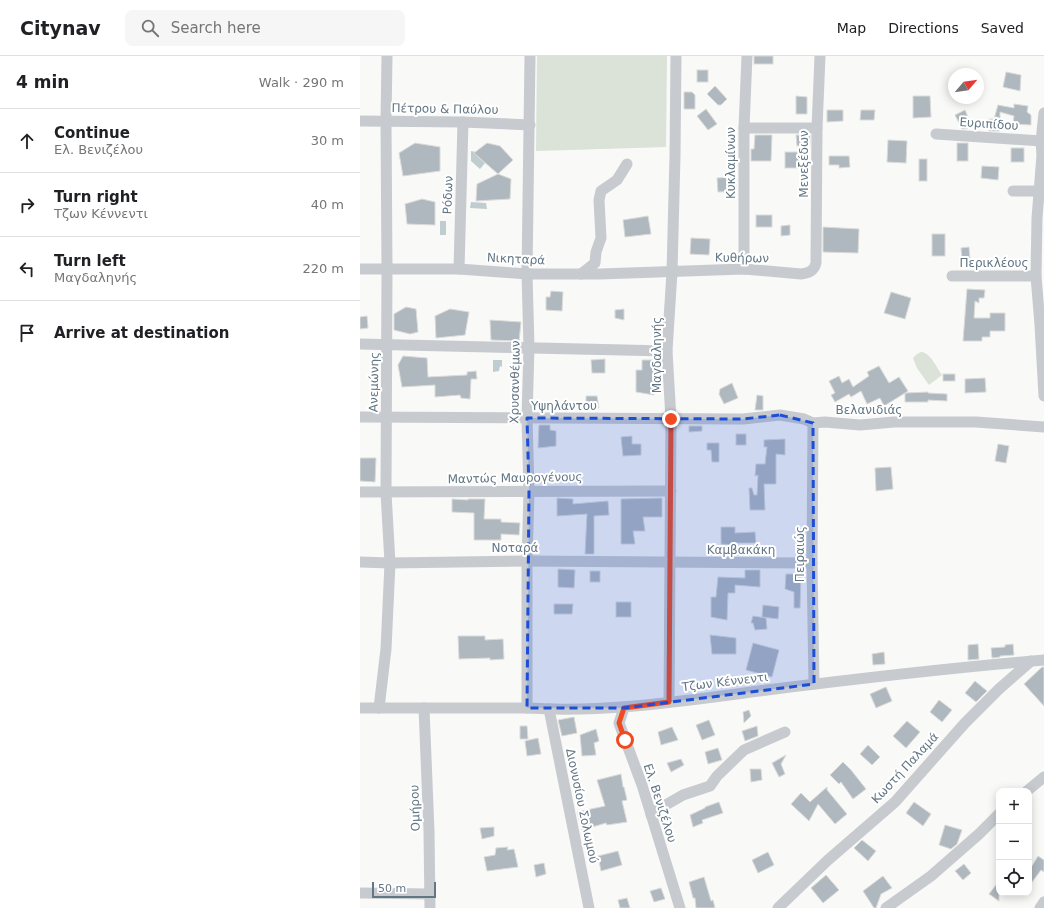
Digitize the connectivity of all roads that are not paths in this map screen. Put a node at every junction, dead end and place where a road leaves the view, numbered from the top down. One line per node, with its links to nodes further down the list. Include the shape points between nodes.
1 (387, 56): 7 (street, Ανεμώνης)
2 (530, 56): 10 (street, Χρυσανθέμων)
3 (676, 56): 23 (street, Μαγδαληνής)
4 (746, 56): 11 (street, Κυκλαμίνων)
5 (820, 56): 12 (street, Μενεξέδων)
6 (1044, 113): 14 (street)
7 (386, 121): 8 (street, Πέτρου & Παύλου); 9 (street, Πέτρου & Παύλου); 19 (street, Ανεμώνης)
8 (360, 122)
9 (464, 122): 10 (street, Πέτρου & Παύλου); 20 (street, Ρόδων)
10 (530, 125): 24 (street, Χρυσανθέμων)
11 (744, 128): 12 (street); 21 (street, Κυκλαμίνων)
12 (818, 128): 22 (street, Μενεξέδων, via 816,263)
13 (936, 134): 14 (street, Ευριπίδου)
14 (1041, 141): 17 (street)
15 (627, 164): 25 (street, via 618,180 601,191 599,200 602,238 596,252 595,263)
16 (1013, 191): 17 (street)
17 (1040, 191): 27 (street)
18 (360, 269): 19 (street, Νικηταρά)
19 (387, 269): 20 (street, Νικηταρά); 29 (street, Ανεμώνης)
20 (459, 269): 24 (street, Νικηταρά)
21 (744, 269): 22 (street, Κυθήρων, via 801,274); 23 (street, Κυθήρων)
22 (812, 271)
23 (672, 272): 25 (street, Νικηταρά); 31 (street, Μαγδαληνής)
24 (527, 274): 25 (street, Νικηταρά); 30 (street, Χρυσανθέμων)
25 (581, 274)
26 (952, 276): 27 (street, Περικλέους)
27 (1036, 276): 32 (street)
28 (360, 344): 29 (street)
29 (387, 345): 30 (street); 34 (street, Ανεμώνης)
30 (529, 347): 31 (street); 35 (street, Χρυσανθέμων)
31 (667, 351): 36 (street, Μαγδαληνής)
32 (1044, 396)
33 (360, 417): 34 (street, Υψηλάντου)
34 (386, 417): 35 (street, Υψηλάντου); 42 (street, Ανεμώνης)
35 (527, 418): 36 (street, Υψηλάντου); 40 (street, Χρυσανθέμων)
36 (671, 419): 37 (street, Βελανιδιάς, via 780,416 804,419); 39 (street, Μαγδαληνής)
37 (813, 423): 38 (street, Βελανιδιάς, via 860,425 894,422 976,422); 47 (street, Πειραιώς)
38 (1044, 427)
39 (670, 490): 40 (street, Μαντώς Μαυρογένους); 45 (street, Μαγδαληνής)
40 (529, 491): 42 (street, Μαντώς Μαυρογένους); 43 (street, Χρυσανθέμων)
41 (360, 492): 42 (street, Μαντώς Μαυρογένους)
42 (386, 493): 46 (street, Ανεμώνης)
43 (527, 561): 45 (street, Νοταρά); 46 (street, Νοταρά); 55 (street, Χρυσανθέμων)
44 (360, 562): 46 (street, Νοταρά)
45 (669, 562): 47 (street, Καμβακάκη); 51 (street, Μαγδαληνής)
46 (390, 563): 53 (street, Ανεμώνης, via 386,649)
47 (812, 563): 50 (street, Πειραιώς)
48 (1044, 660): 49 (street, Τζων Κέννεντι)
49 (1031, 661): 50 (street, Τζων Κέννεντι); 69 (street, Κωστή Παλαμά, via 965,722 895,802 828,860)
50 (814, 684): 51 (street, Τζων Κέννεντι)
51 (669, 702): 56 (street, Τζων Κέννεντι)
52 (360, 708): 53 (street, Τζων Κέννεντι)
53 (379, 708): 54 (street, Τζων Κέννεντι)
54 (424, 708): 55 (street, Τζων Κέννεντι); 64 (street, Ομήρου)
55 (527, 708): 57 (street, Τζων Κέννεντι)
56 (624, 708): 57 (street, Τζων Κέννεντι); 61 (street, Ελ. Βενιζέλου, via 619,723)
57 (549, 709): 67 (street, Διονυσίου Σολωμού)
58 (785, 732): 61 (street, via 744,750 710,786 683,795)
59 (1044, 778): 60 (street)
60 (1031, 788)
61 (651, 815): 68 (street, Ελ. Βενιζέλου)
62 (996, 817): 70 (street, via 931,876)
63 (360, 893): 64 (street)
64 (429, 894): 66 (street, Ομήρου)
65 (1044, 902): 71 (street)
66 (430, 908)
67 (589, 908)
68 (680, 908)
69 (778, 908)
70 (886, 908)
71 (1040, 908)

